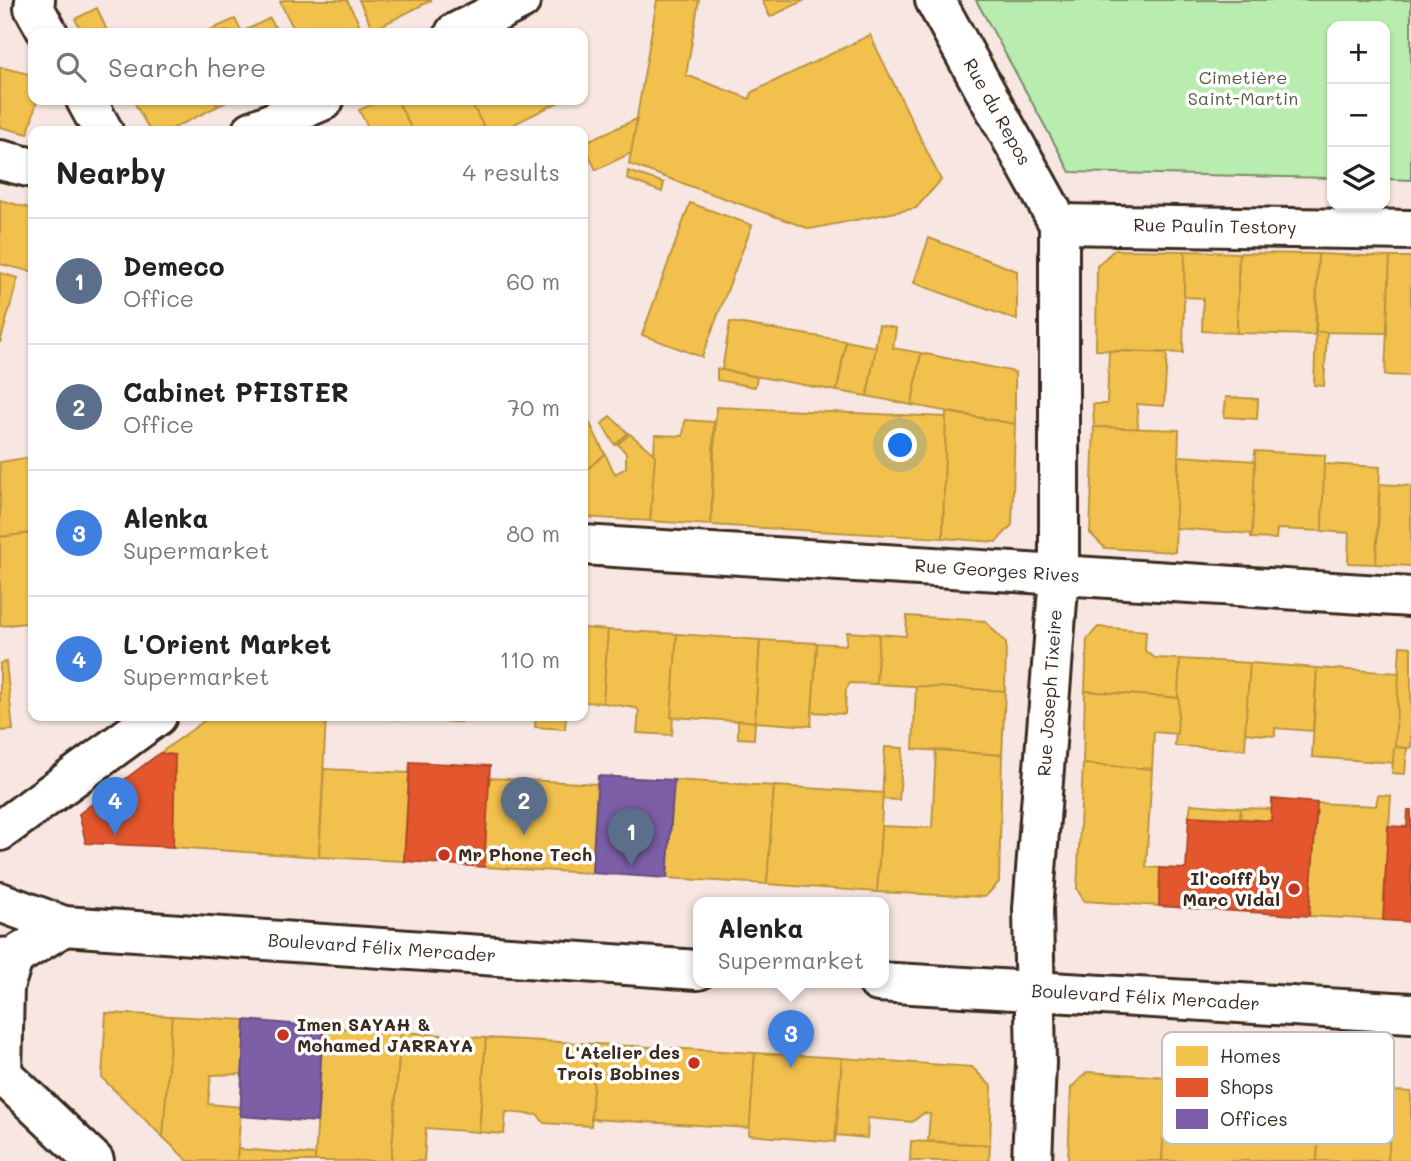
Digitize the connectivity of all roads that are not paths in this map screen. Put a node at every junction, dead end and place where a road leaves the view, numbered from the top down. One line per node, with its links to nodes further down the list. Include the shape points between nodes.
1 (35, 0): 4 (street, via 34,8)
2 (521, 0): 5 (street)
3 (935, 0): 12 (street, Rue du Repos)
4 (45, 28)
5 (465, 28)
6 (89, 105): 8 (street)
7 (323, 112): 9 (street)
8 (100, 126)
9 (271, 126)
10 (0, 160): 11 (street)
11 (28, 167)
12 (1059, 224): 13 (street, Rue Paulin Testory); 15 (street, Rue Joseph Tixeire)
13 (1411, 230)
14 (588, 545): 15 (street, Rue Georges Rives)
15 (1059, 576): 16 (street, Rue Georges Rives); 24 (street, Rue Joseph Tixeire, via 1033,909)
16 (1411, 597)
17 (149, 721): 18 (street)
18 (0, 831)
19 (0, 902): 20 (street, Boulevard Félix Mercader)
20 (64, 926): 21 (street); 22 (street, Boulevard Félix Mercader)
21 (7, 958): 26 (street)
22 (693, 970)
23 (889, 983): 24 (street, Boulevard Félix Mercader)
24 (1033, 993): 25 (street, Boulevard Félix Mercader); 28 (street, Rue Joseph Tixeire)
25 (1411, 1013)
26 (1, 1073): 27 (street)
27 (94, 1161)
28 (1032, 1161)

